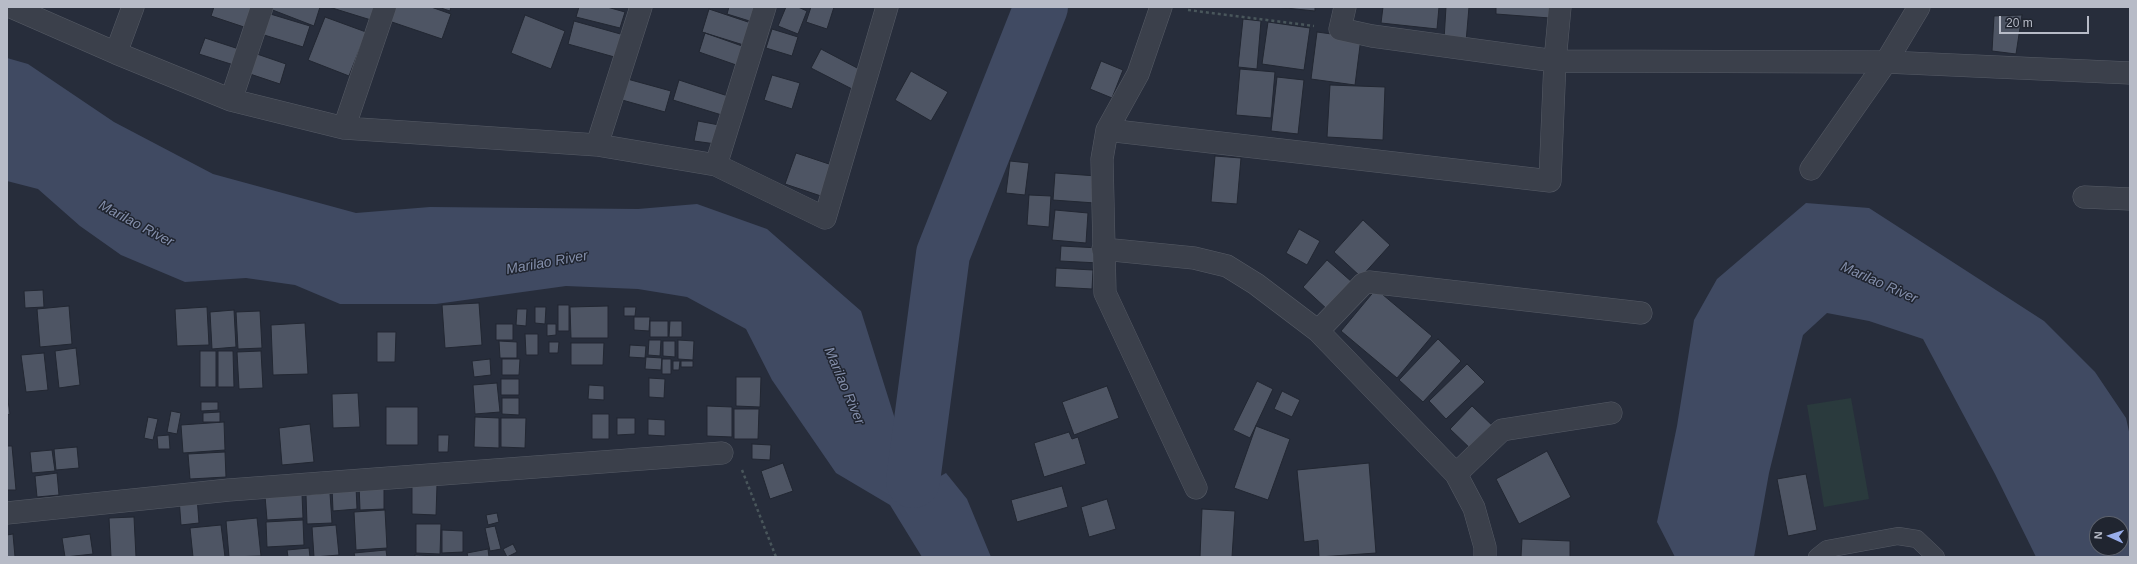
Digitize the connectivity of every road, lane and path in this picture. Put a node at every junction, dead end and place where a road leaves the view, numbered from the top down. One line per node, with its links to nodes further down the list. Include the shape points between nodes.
1 (11, 7): 14 (street)
2 (133, 7): 14 (street)
3 (262, 7): 18 (street)
4 (385, 7): 19 (street)
5 (641, 7): 21 (street)
6 (765, 7): 22 (street)
7 (1160, 7): 20 (street, via 1138,74)
8 (1345, 7): 13 (street)
9 (1560, 7): 15 (street)
10 (1919, 7): 16 (street)
11 (885, 8): 22 (street, via 825,218)
12 (1205, 12): 13 (path)
13 (1340, 29): 15 (street, via 1372,36)
14 (116, 53): 18 (street)
15 (1555, 61): 16 (street); 20 (street, via 1550,182)
16 (1886, 62): 17 (street); 23 (street)
17 (2130, 73)
18 (231, 100): 19 (street)
19 (344, 128): 21 (street)
20 (1107, 130): 26 (street, via 1102,159)
21 (597, 145): 22 (street)
22 (716, 164)
23 (1811, 169)
24 (2084, 197): 25 (street)
25 (2130, 199)
26 (1103, 249): 28 (street, via 1194,258 1227,266 1256,284); 32 (street, via 1105,293)
27 (1641, 313): 28 (street, via 1369,282 1362,284)
28 (1318, 331): 31 (street)
29 (1611, 413): 31 (street, via 1502,430)
30 (722, 453): 33 (street, via 229,490); 34 (path, via 738,459)
31 (1456, 474): 35 (street, via 1474,508 1485,547)
32 (1196, 488)
33 (7, 513)
34 (776, 557)
35 (1485, 557)
36 (1816, 557): 37 (lane, via 1827,549 1898,536 1917,539)
37 (1936, 557)

